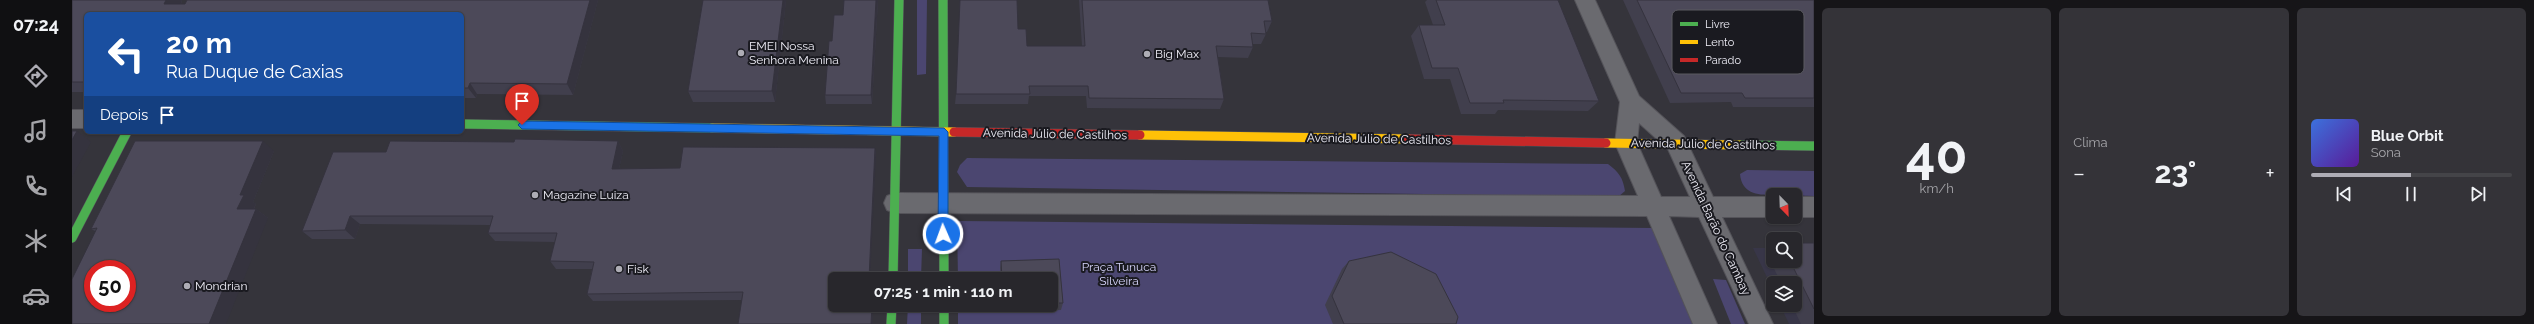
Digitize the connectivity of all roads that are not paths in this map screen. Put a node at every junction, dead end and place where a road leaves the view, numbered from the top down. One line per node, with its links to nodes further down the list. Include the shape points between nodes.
1 (899, 0): 8 (street)
2 (943, 0): 9 (street)
3 (1585, 0): 4 (street, Avenida Barão do Cambay)
4 (1631, 102): 11 (street); 12 (street, Avenida Barão do Cambay)
5 (72, 119): 6 (street)
6 (84, 119)
7 (464, 124): 8 (street, Avenida Júlio de Castilhos)
8 (897, 132): 9 (street, Avenida Júlio de Castilhos); 14 (street)
9 (944, 132): 11 (street, Avenida Júlio de Castilhos); 15 (street)
10 (126, 134): 21 (street)
11 (1626, 143): 12 (street, Avenida Júlio de Castilhos); 16 (street)
12 (1676, 143): 13 (street, Avenida Júlio de Castilhos); 17 (street, Avenida Barão do Cambay)
13 (1814, 146)
14 (894, 202): 15 (street); 22 (street)
15 (942, 203): 16 (street); 23 (street)
16 (1654, 206): 17 (street); 28 (street)
17 (1707, 206): 18 (street); 29 (street, Avenida Barão do Cambay)
18 (1766, 206)
19 (1802, 207): 20 (street)
20 (1814, 207)
21 (72, 238)
22 (893, 272)
23 (944, 272)
24 (892, 312): 26 (street)
25 (944, 312): 27 (street)
26 (891, 324)
27 (944, 324)
28 (1705, 324)
29 (1761, 324)

